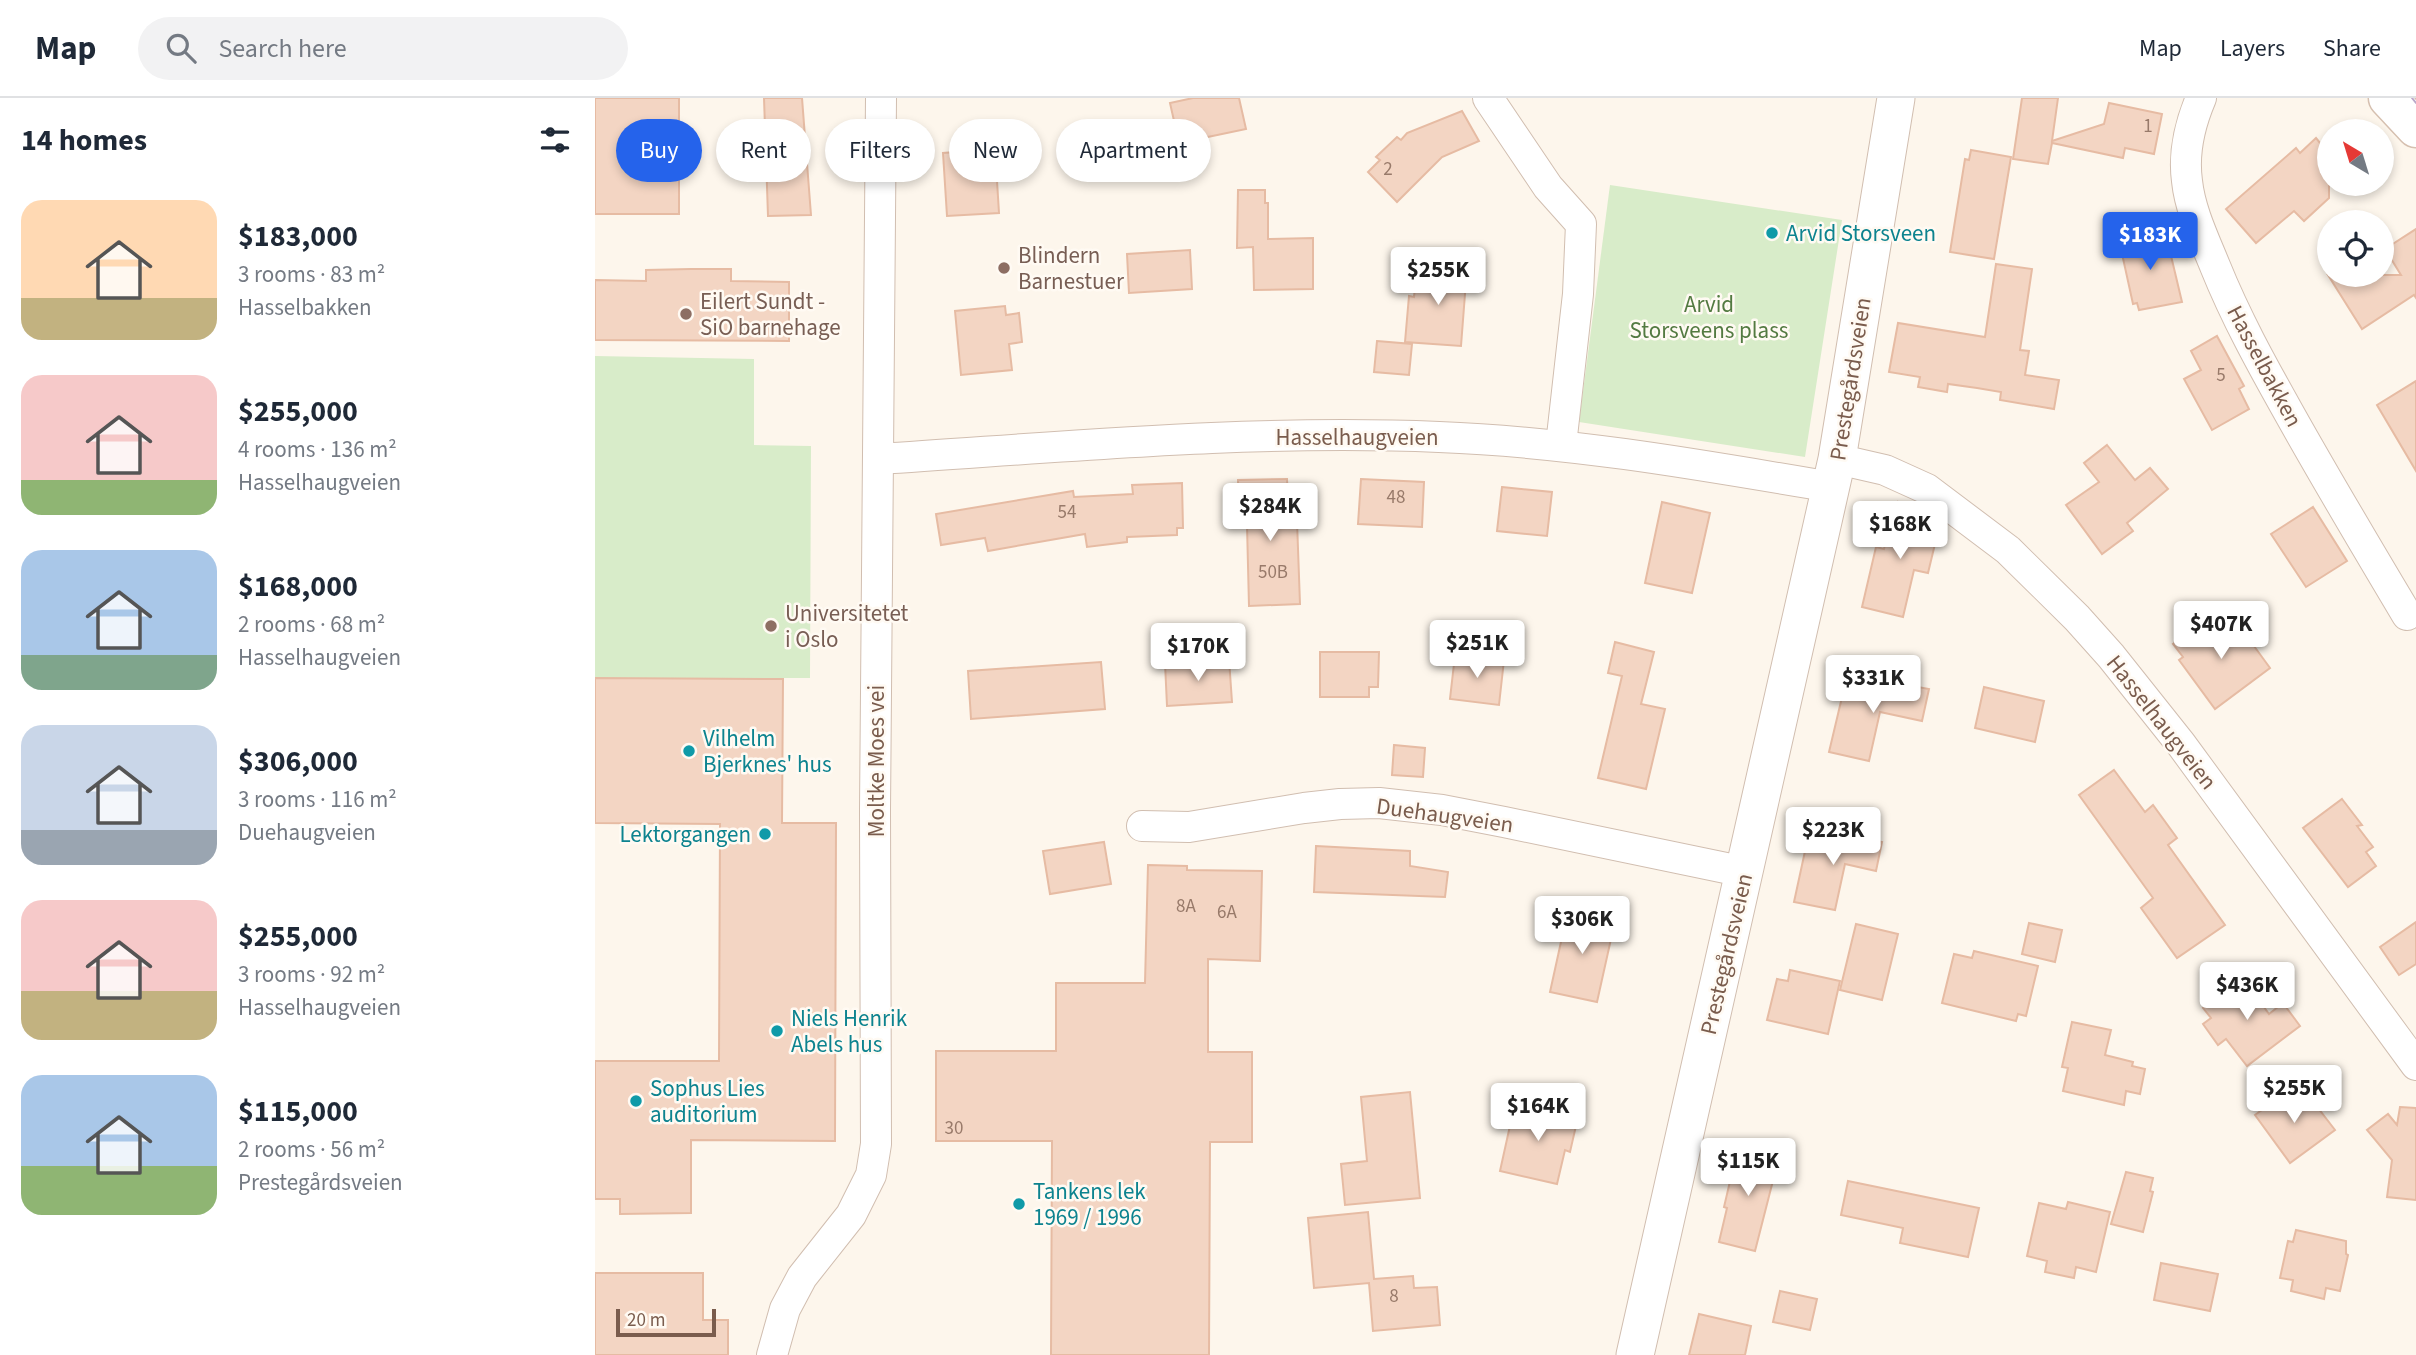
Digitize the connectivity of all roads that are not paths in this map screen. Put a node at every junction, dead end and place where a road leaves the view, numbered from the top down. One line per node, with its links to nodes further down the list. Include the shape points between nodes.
1 (881, 98): 8 (street, Moltke Moes vei)
2 (1488, 98): 7 (street, via 1548,187 1581,224)
3 (1896, 98): 9 (street, Prestegårdsveien)
4 (2201, 98): 10 (street, Hasselbakken, via 2186,153 2187,181 2209,251 2240,326)
5 (2388, 98): 6 (main road)
6 (2416, 128)
7 (1561, 445): 8 (street, Hasselhaugveien, via 1426,436 1226,436); 9 (street, Hasselhaugveien)
8 (879, 459): 14 (street, Moltke Moes vei, via 876,1144 871,1175 851,1215 802,1277 785,1309)
9 (1834, 473): 12 (street, Prestegårdsveien); 13 (street, Hasselhaugveien, via 1885,470 1927,489 2008,550 2077,618 2197,766)
10 (2407, 615)
11 (1142, 827): 12 (street, Duehaugveien, via 1189,827 1304,808 1379,803 1479,817)
12 (1745, 872): 15 (street, Prestegårdsveien)
13 (2416, 1065)
14 (772, 1355)
15 (1635, 1355)

